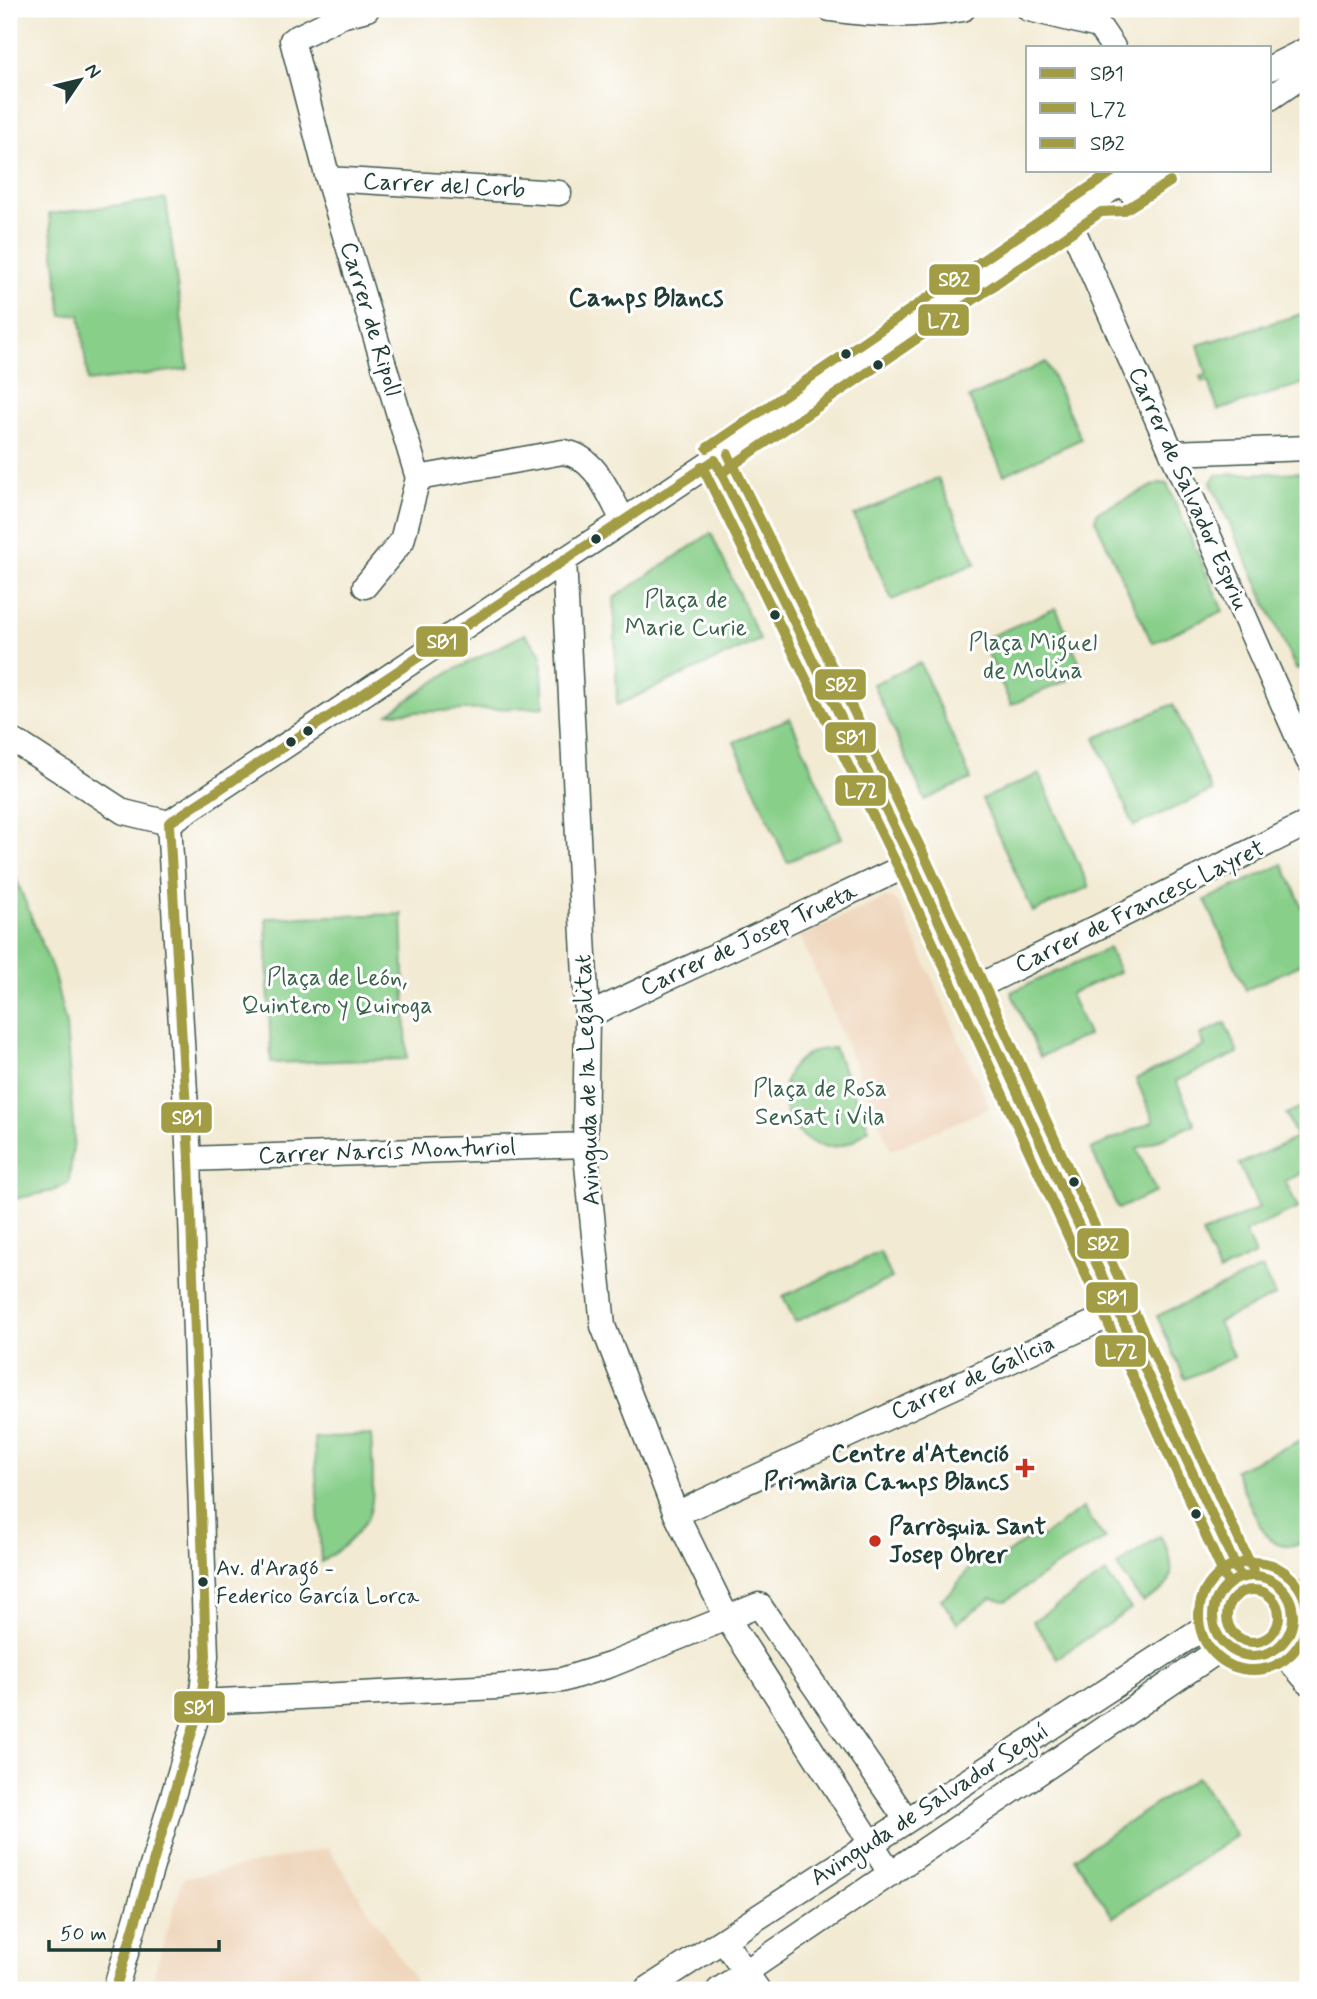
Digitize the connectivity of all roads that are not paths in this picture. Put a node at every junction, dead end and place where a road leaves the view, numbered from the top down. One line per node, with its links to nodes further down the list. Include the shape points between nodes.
1 (367, 9): 15 (street, Carrer de Ripoll, via 292,40)
2 (830, 9): 3 (street, via 893,16)
3 (963, 9)
4 (1029, 9): 5 (street)
5 (1092, 17): 6 (street)
6 (1112, 46)
7 (1308, 49): 8 (street)
8 (1272, 67)
9 (1308, 72): 10 (street); 11 (street)
10 (1272, 82)
11 (1272, 97)
12 (1115, 172): 17 (street)
13 (1136, 172): 17 (street)
14 (1159, 172): 17 (street, via 1118,199)
15 (328, 179): 16 (street, Carrer del Corb); 22 (street, Carrer de Ripoll)
16 (559, 193)
17 (1097, 198): 18 (street)
18 (1068, 218): 20 (street, Carrer de Salvador Espriu); 21 (street)
19 (1308, 448): 20 (street)
20 (1172, 453): 27 (street, Carrer de Salvador Espriu)
21 (715, 460): 23 (street); 30 (street)
22 (418, 478): 23 (street, via 572,453 598,476); 25 (street, via 402,541)
23 (623, 520): 24 (street)
24 (564, 559): 28 (street); 32 (street, Avinguda de la Legalitat)
25 (365, 586)
26 (9, 740): 28 (street, via 124,811)
27 (1308, 760)
28 (169, 823): 34 (street)
29 (1308, 823): 31 (street, Carrer de Francesc Layret)
30 (912, 863): 31 (street); 32 (street, Carrer de Josep Trueta)
31 (971, 990): 35 (street)
32 (587, 1016): 33 (street, Avinguda de la Legalitat)
33 (585, 1145): 34 (street, Carrer Narcís Monturiol); 36 (street, Avinguda de la Legalitat, via 603,1326)
34 (189, 1159): 44 (street, via 206,1656)
35 (1117, 1312): 36 (street, Carrer de Galícia); 37 (street)
36 (676, 1514): 39 (street, Avinguda de la Legalitat)
37 (1241, 1578): 38 (street, via 1264,1578); 40 (street, via 1223,1588 1214,1604)
38 (1298, 1592): 42 (street, via 1289,1632)
39 (727, 1619): 44 (street, via 562,1680 497,1688); 45 (street, via 759,1605); 46 (street, Avinguda de la Legalitat)
40 (1214, 1621): 41 (street); 45 (street, Avinguda de Salvador Seguí)
41 (1225, 1646): 42 (street, via 1247,1656 1260,1656); 47 (street, Avinguda de Salvador Seguí)
42 (1278, 1647): 43 (street)
43 (1308, 1682)
44 (201, 1702): 50 (street)
45 (906, 1819): 46 (street, Avinguda de Salvador Seguí)
46 (871, 1842): 47 (street, Avinguda de la Legalitat); 48 (street, Avinguda de Salvador Seguí)
47 (891, 1874): 49 (street, Avinguda de Salvador Seguí)
48 (723, 1940): 49 (street); 51 (street, Avinguda de Salvador Seguí)
49 (752, 1982): 52 (street, Avinguda de Salvador Seguí)
50 (115, 1990)
51 (646, 1990)
52 (719, 1990)

